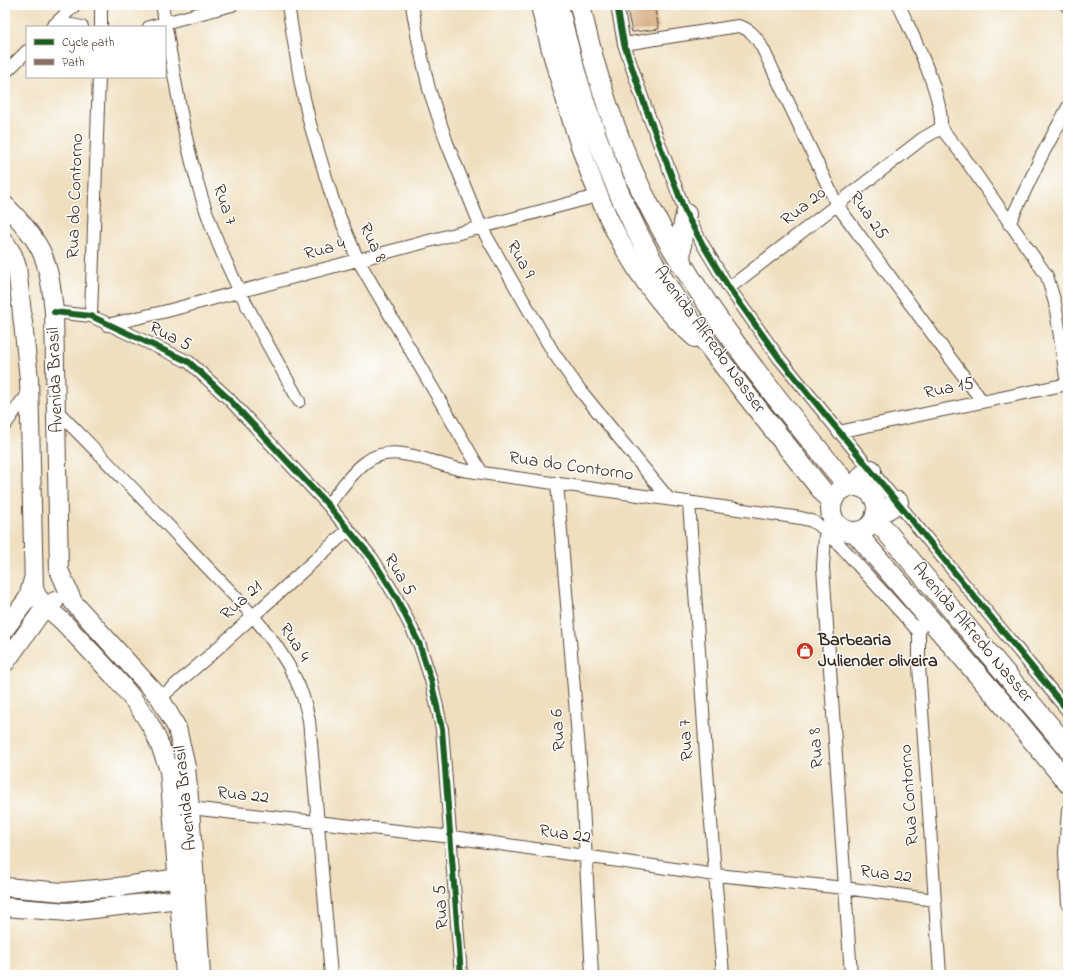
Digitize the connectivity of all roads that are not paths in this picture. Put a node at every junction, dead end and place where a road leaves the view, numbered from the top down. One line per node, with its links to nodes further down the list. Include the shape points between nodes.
1 (75, 5): 13 (street)
2 (101, 5): 15 (street)
3 (162, 5): 12 (street, Rua 7)
4 (232, 5): 12 (street)
5 (288, 5): 32 (street, Rua 8, via 301,84 317,153 334,204)
6 (412, 5): 30 (street, Rua 9, via 429,89 447,143)
7 (540, 5): 25 (street, via 578,144)
8 (558, 5): 42 (main road, Avenida Alfredo Nasser, via 583,95 626,207 653,263)
9 (580, 5): 33 (main road, Avenida Alfredo Nasser, via 601,82 622,144 653,215)
10 (617, 5): 19 (street)
11 (899, 5): 24 (street, via 934,88 941,116)
12 (165, 23): 16 (street); 17 (street, Rua 7)
13 (54, 25): 14 (street)
14 (68, 26)
15 (100, 26)
16 (153, 26)
17 (166, 26)
18 (166, 29): 37 (street, Rua 7, via 179,104 202,199)
19 (624, 44): 27 (street, Rua 25, via 738,26 754,34); 28 (street)
20 (26, 53): 21 (street)
21 (5, 73)
22 (99, 78): 39 (street, Rua do Contorno)
23 (1068, 107): 29 (street)
24 (941, 128): 27 (street, Rua 20, via 922,139); 29 (street)
25 (597, 196): 30 (street, Rua 4); 42 (street, via 644,279 688,332)
26 (5, 205): 35 (street, Avenida Brasil, via 28,229 44,254)
27 (837, 205): 36 (street, Rua 20); 45 (street, Rua 25)
28 (686, 214): 33 (main road); 36 (street)
29 (1009, 224): 43 (street, via 1037,261 1052,287)
30 (481, 227): 32 (street, Rua 4); 54 (street, Rua 9, via 553,352 580,390)
31 (5, 242): 34 (street, Avenida Brasil, via 13,254)
32 (358, 260): 37 (street, Rua 4); 51 (street, Rua 8)
33 (680, 262): 53 (main road, Avenida Alfredo Nasser, via 731,340)
34 (20, 281): 35 (street, via 36,275); 40 (street, Avenida Brasil)
35 (51, 281): 38 (street, Avenida Brasil)
36 (729, 288): 49 (street, via 779,358)
37 (238, 292): 41 (street, Rua 4); 46 (street, Rua 7)
38 (54, 312): 39 (street); 40 (street, via 41,323); 47 (street, Avenida Brasil)
39 (91, 316): 41 (street, Rua 5)
40 (24, 321): 44 (street, Avenida Brasil)
41 (107, 325): 58 (street, Rua 5, via 176,355 200,371)
42 (716, 355): 57 (main road, Avenida Alfredo Nasser)
43 (1067, 384): 45 (street, Rua 15)
44 (30, 395): 48 (street, via 21,402); 64 (street, Avenida Brasil)
45 (982, 400): 49 (street, Rua 15)
46 (299, 401)
47 (56, 410): 63 (street, Avenida Brasil); 67 (street, Rua 4)
48 (5, 425)
49 (838, 432): 50 (street)
50 (871, 470): 53 (main road); 56 (street)
51 (482, 473): 52 (street, Rua do Contorno); 58 (street, Rua do Contorno, via 396,453 380,455 367,461 351,476)
52 (557, 482): 54 (street, Rua do Contorno); 80 (street, Rua 6, via 570,623)
53 (852, 486): 57 (main road, via 841,490); 59 (main road, via 869,492 874,498)
54 (668, 498): 55 (street, Rua do Contorno)
55 (689, 502): 60 (street, Rua do Contorno, via 801,518); 81 (street, Rua 7)
56 (898, 502): 59 (main road); 72 (street)
57 (832, 503): 60 (main road)
58 (328, 505): 61 (street, Rua 5)
59 (875, 516): 62 (main road, via 864,530); 73 (main road, Avenida Alfredo Nasser)
60 (832, 527): 62 (main road); 68 (street, Rua do Contorno); 84 (street, Rua 8, via 823,541 823,567)
61 (348, 530): 67 (street, Rua 21); 79 (street, Rua 5, via 372,558 396,597 419,643 431,680 442,729)
62 (855, 532): 68 (main road, Avenida Alfredo Nasser)
63 (59, 570): 64 (street, via 45,570); 65 (street, Avenida Brasil)
64 (34, 575): 66 (street, Avenida Brasil, via 34,589 40,603); 69 (street, Avenida Brasil, via 28,598)
65 (66, 588): 66 (street, via 62,596); 71 (street, Avenida Brasil, via 73,602)
66 (45, 607): 70 (street); 74 (street, Avenida Brasil, via 65,623 106,667 143,714 159,743)
67 (253, 616): 71 (street, Rua 21); 78 (street, Rua 4, via 277,647 302,694 309,720)
68 (923, 623): 75 (main road, Avenida Alfredo Nasser); 86 (street, Rua Contorno, via 919,666)
69 (5, 629)
70 (5, 663)
71 (160, 698): 74 (street, Avenida Brasil, via 177,728)
72 (1068, 711)
73 (1068, 748)
74 (178, 769): 76 (street, Avenida Brasil); 82 (street, Avenida Brasil)
75 (1068, 783)
76 (190, 808): 78 (street, Rua 22); 89 (street, Avenida Brasil)
77 (1068, 810): 87 (street, via 1065,853)
78 (319, 822): 79 (street, Rua 22); 92 (street, Rua 4)
79 (452, 838): 80 (street, Rua 22); 93 (street, Rua 5)
80 (586, 856): 81 (street, Rua 22); 94 (street, Rua 6)
81 (716, 875): 84 (street, Rua 22); 95 (street, Rua 7)
82 (178, 878): 83 (street, via 63,892); 85 (street, Avenida Brasil)
83 (5, 887)
84 (845, 888): 86 (street, Rua 22); 96 (street, Rua 8)
85 (180, 899): 88 (street, via 68,912); 89 (street, Avenida Brasil)
86 (935, 900): 97 (street, Rua Contorno)
87 (1068, 904)
88 (5, 907)
89 (191, 947): 90 (street, Avenida Brasil); 91 (street, Avenida Brasil)
90 (185, 975)
91 (201, 975)
92 (331, 975)
93 (461, 975)
94 (592, 975)
95 (723, 975)
96 (851, 975)
97 (940, 975)

